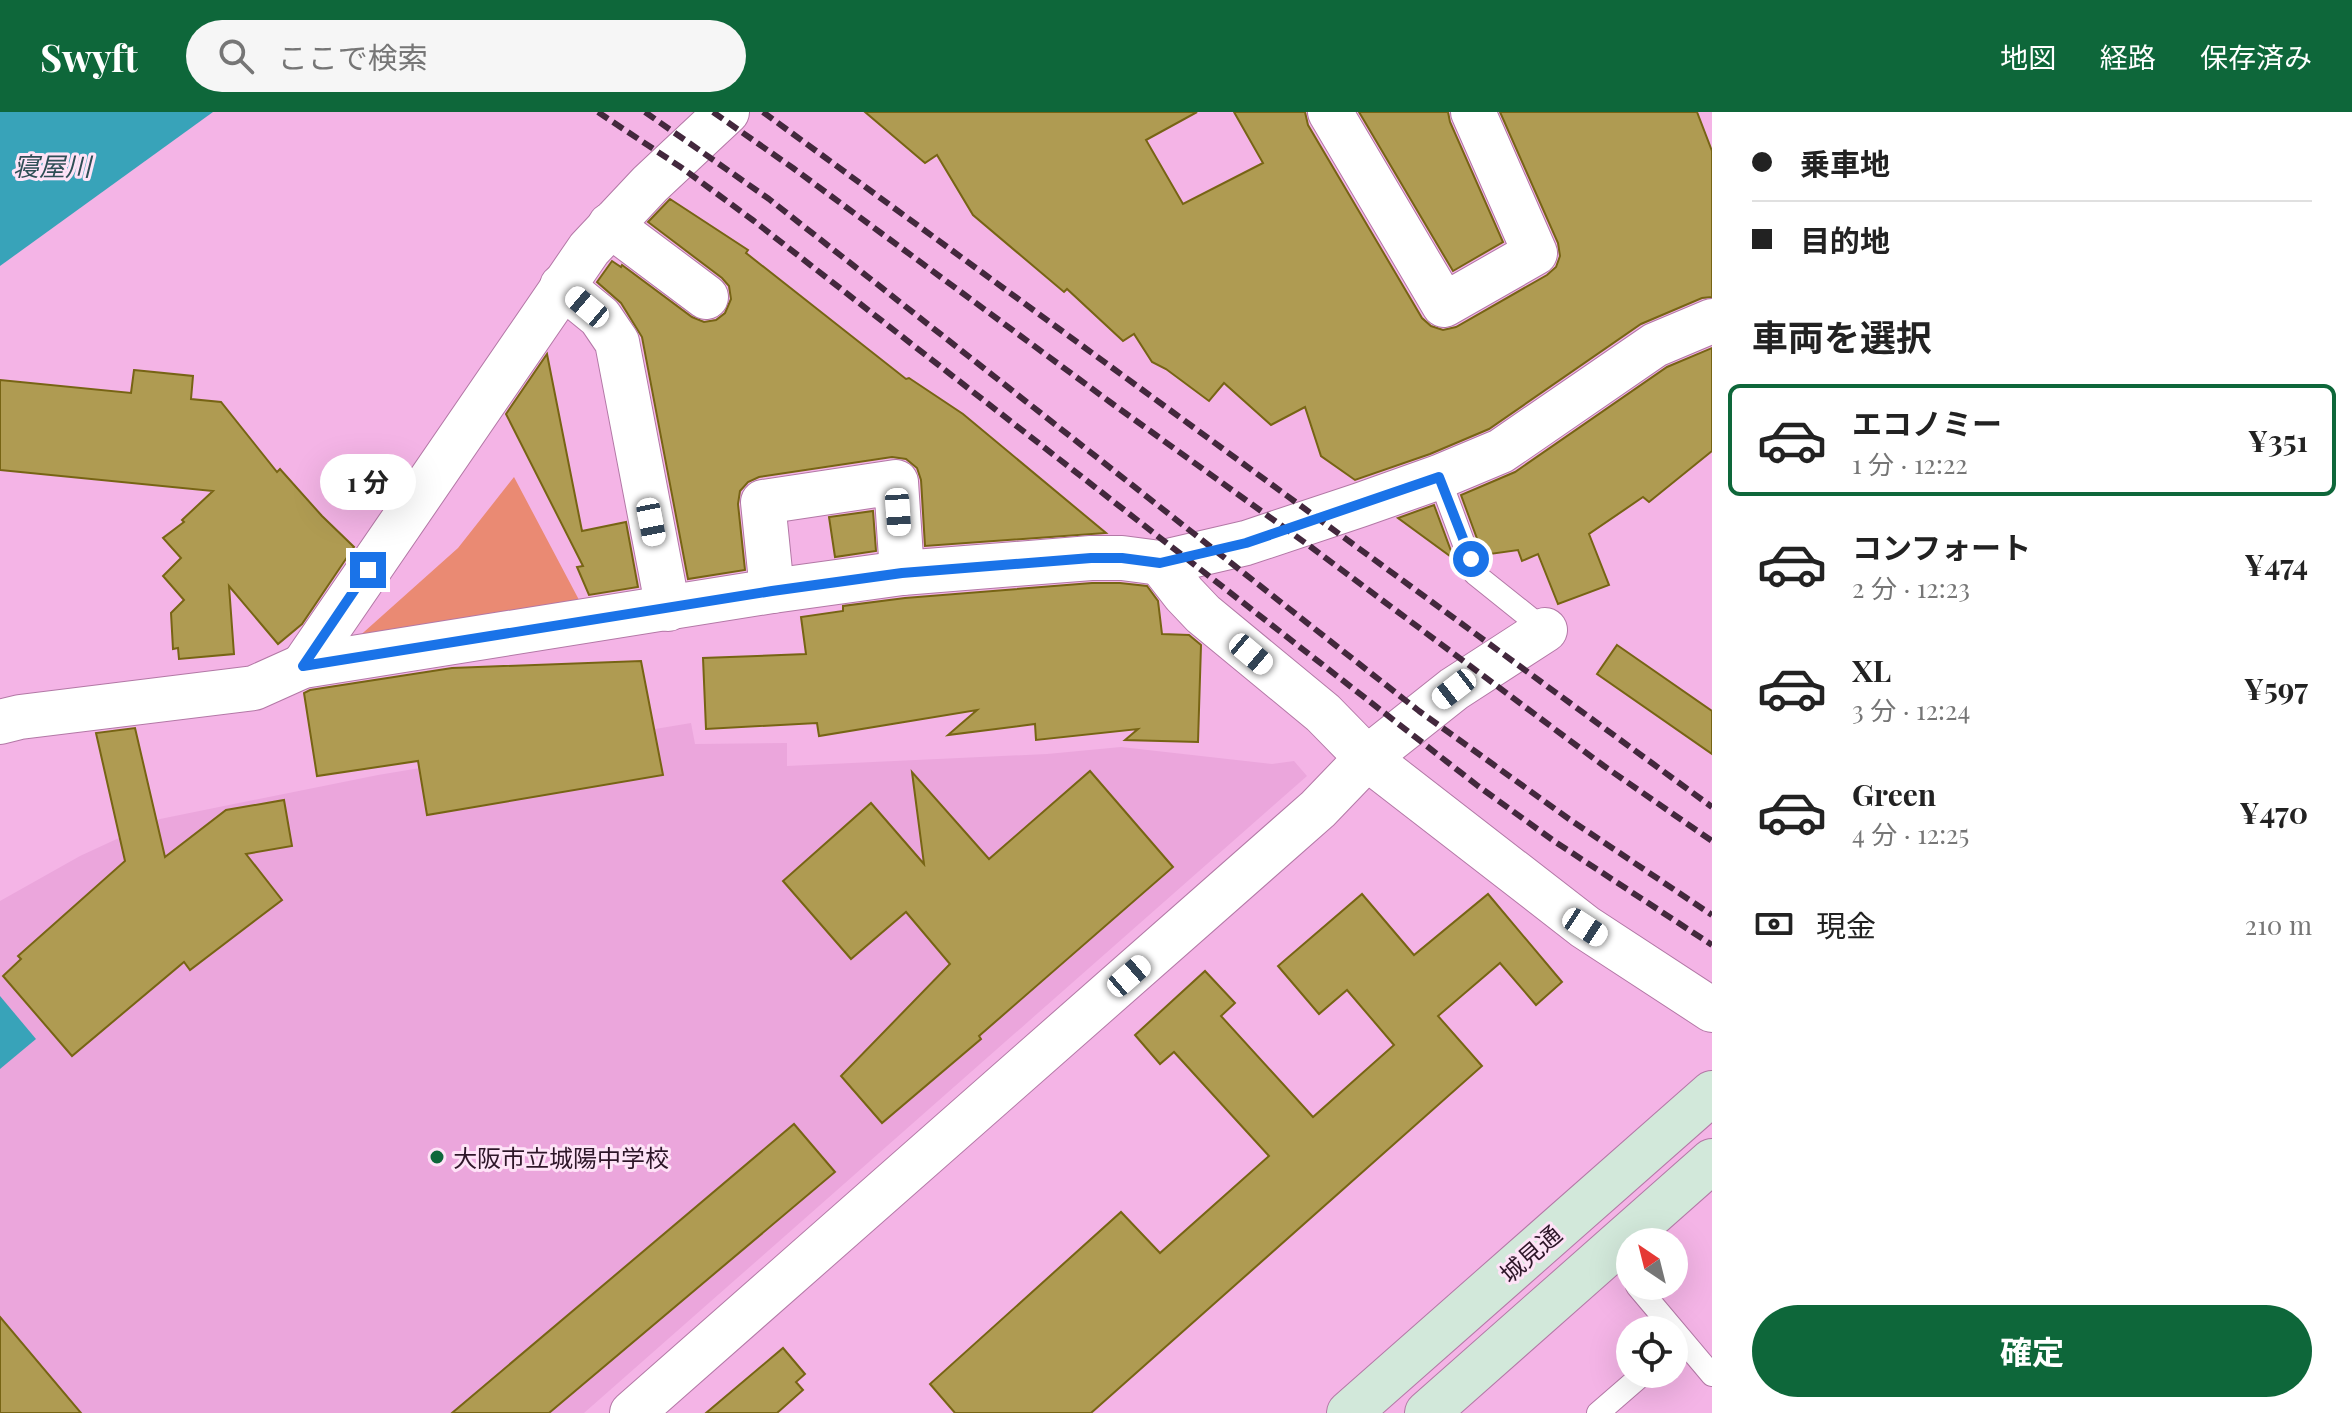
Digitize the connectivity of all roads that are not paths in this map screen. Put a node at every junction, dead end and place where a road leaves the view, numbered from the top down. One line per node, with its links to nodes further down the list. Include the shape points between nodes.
1 (727, 112): 4 (street)
2 (1330, 112): 3 (street, via 1444,305 1535,253)
3 (1473, 112)
4 (610, 225): 5 (street); 6 (street)
5 (562, 286): 12 (street, via 600,317 617,342); 14 (street)
6 (706, 297)
7 (1712, 321): 8 (street, via 1655,345 1501,451)
8 (1439, 477): 9 (street, via 1246,543); 13 (lane, via 1475,574)
9 (1160, 563): 10 (street, via 1091,558); 16 (street, via 1203,614 1323,713)
10 (902, 573): 11 (street); 11 (street, via 896,482 763,502)
11 (772, 591): 12 (street)
12 (668, 609): 14 (street)
13 (1545, 630): 16 (street, via 1454,689)
14 (303, 666): 15 (street, via 254,688)
15 (0, 722)
16 (1367, 758): 17 (street, via 1585,927); 25 (street, via 1318,809)
17 (1712, 1010)
18 (1712, 1093): 26 (street, 城見通)
19 (1712, 1161): 20 (street)
20 (1652, 1228)
21 (1616, 1267): 27 (street)
22 (1688, 1351): 23 (lane)
23 (1712, 1375)
24 (1627, 1388): 28 (lane)
25 (632, 1413)
26 (1349, 1413)
27 (1427, 1413)
28 (1598, 1413)

